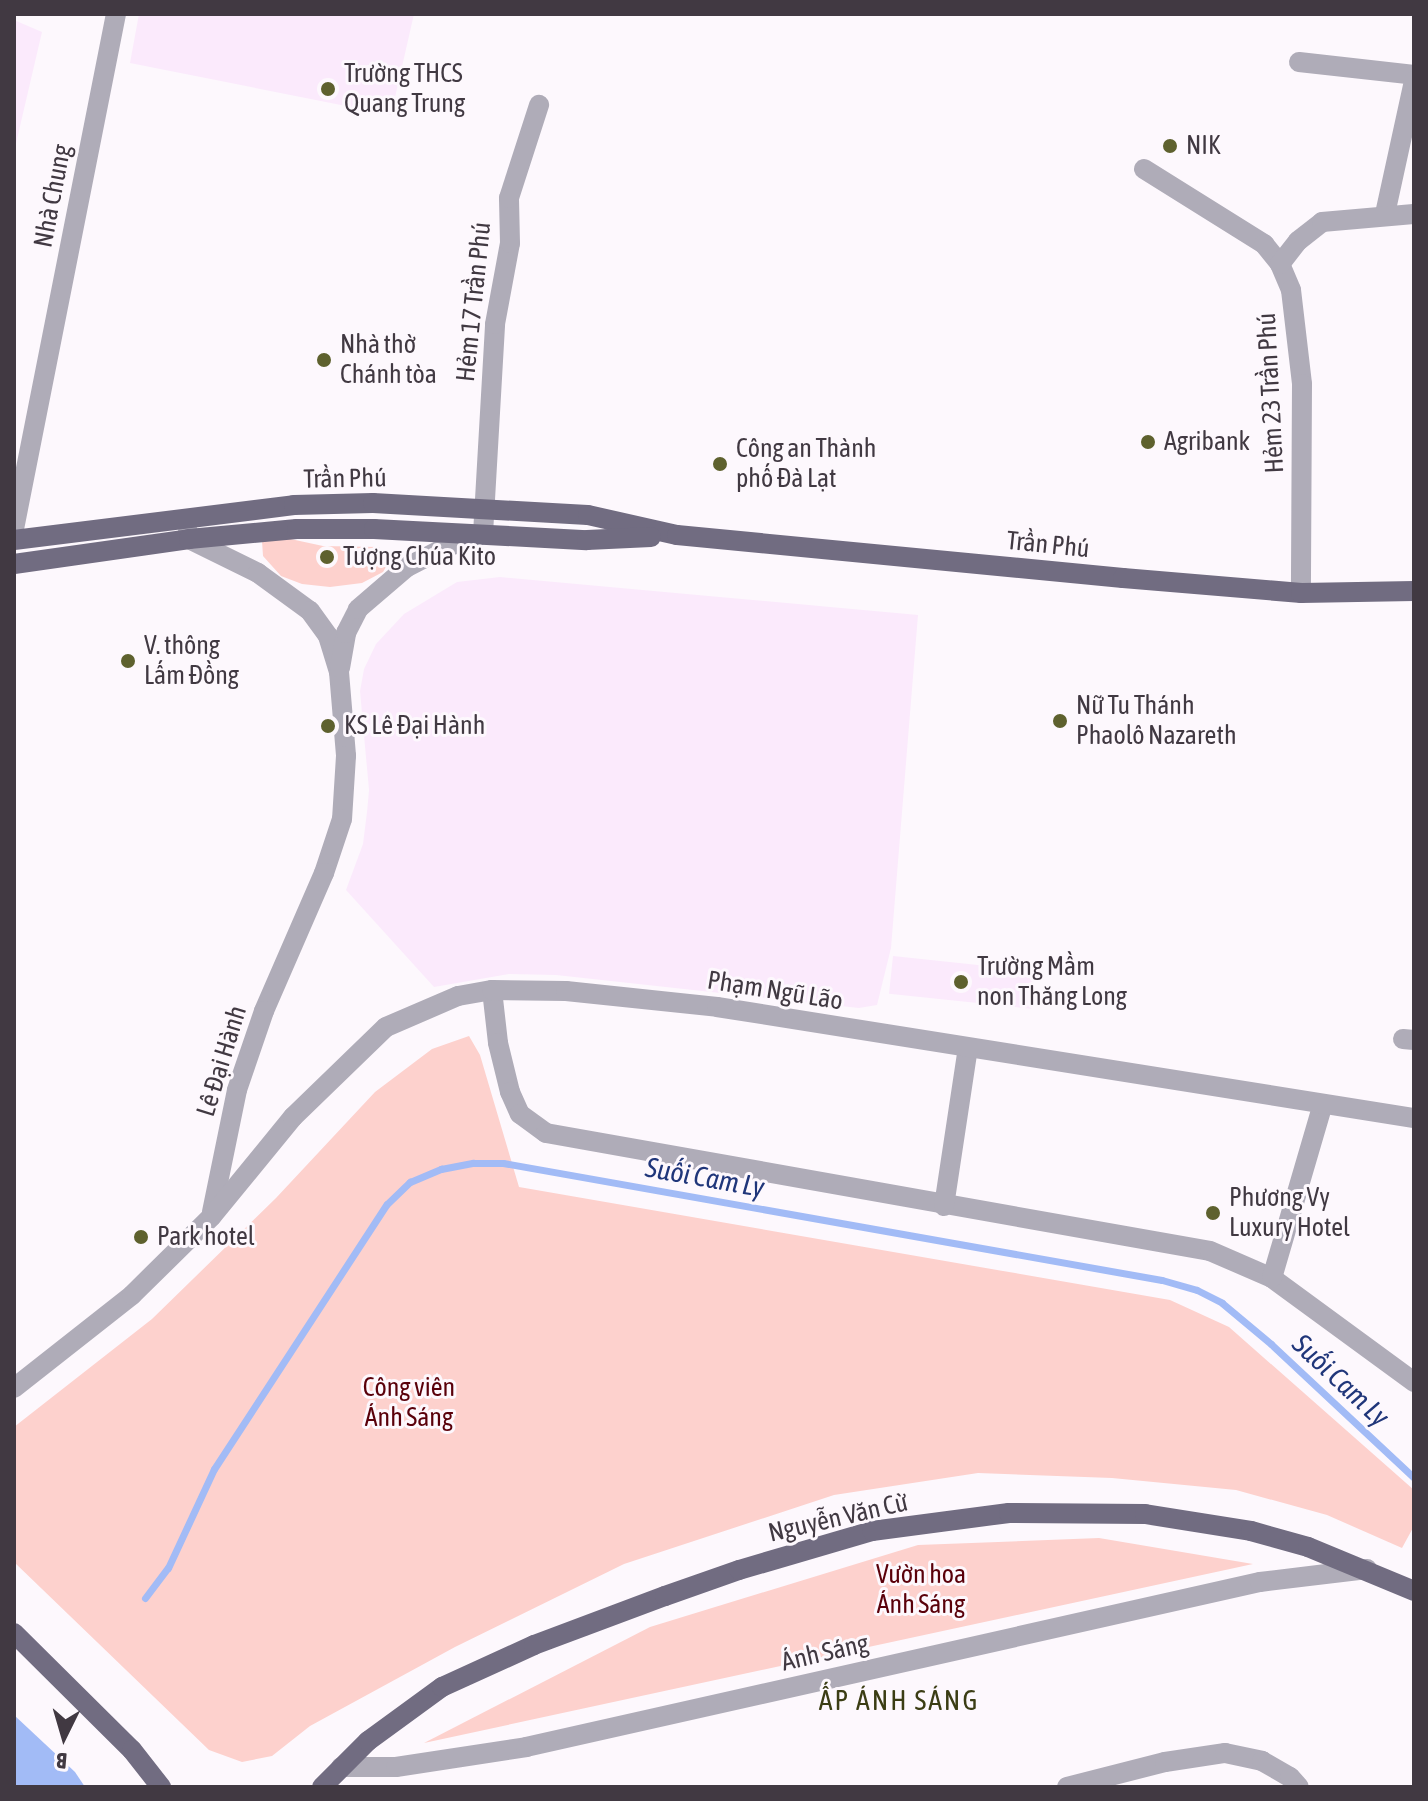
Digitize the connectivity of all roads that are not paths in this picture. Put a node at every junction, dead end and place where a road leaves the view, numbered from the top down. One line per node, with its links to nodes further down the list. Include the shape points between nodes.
1 (116, 14): 11 (street, Nhà Chung)
2 (1299, 62): 3 (street)
3 (1414, 78): 6 (street)
4 (539, 105): 9 (street, Hẻm 17 Trần Phú, via 509,198 510,243 495,324)
5 (1144, 169): 8 (street, Hẻm 23 Trần Phú, via 1264,244)
6 (1385, 214): 7 (street); 8 (street, via 1322,222)
7 (1414, 214)
8 (1280, 264): 18 (street, Hẻm 23 Trần Phú, via 1291,290 1302,384)
9 (484, 509): 10 (main road, Trần Phú, via 294,505); 12 (street); 13 (main road, Trần Phú, via 588,515)
10 (186, 517): 14 (street); 15 (main road, Trần Phú)
11 (14, 529)
12 (483, 534): 13 (main road, Trần Phú, via 587,540); 14 (main road, Trần Phú, via 297,529); 19 (street, Lê Đại Hành, via 407,567 358,609 346,633)
13 (677, 535): 18 (main road, Trần Phú)
14 (189, 539): 16 (main road, Trần Phú); 19 (street, Lê Đại Hành, via 258,573 310,611 328,636)
15 (14, 540)
16 (14, 564)
17 (1414, 591): 18 (main road, Trần Phú)
18 (1301, 593)
19 (339, 672): 25 (street, Lê Đại Hành, via 346,756 342,819 237,1090)
20 (492, 990): 21 (street, Phạm Ngũ Lão, via 566,991 717,1007); 24 (street, via 510,1092 520,1114 546,1133); 25 (street, Phạm Ngũ Lão, via 431,1005 386,1027 293,1117)
21 (968, 1048): 22 (street, Phạm Ngũ Lão); 24 (street)
22 (1323, 1104): 23 (street, Phạm Ngũ Lão); 26 (street)
23 (1414, 1118)
24 (944, 1206): 26 (street, via 1210,1251)
25 (212, 1216): 27 (street, via 132,1295)
26 (1272, 1278): 28 (street)
27 (17, 1379)
28 (1414, 1382)
29 (1367, 1569): 30 (main road, Nguyễn Văn Cừ); 32 (street, Ánh Sáng, via 1260,1582 526,1747 396,1767); 32 (main road, Nguyễn Văn Cừ, via 1251,1531 1145,1514 1009,1513 872,1531 739,1570 497,1661 442,1687)
30 (1412, 1585)
31 (14, 1633): 33 (main road, via 132,1750)
32 (341, 1767): 34 (main road, Nguyễn Văn Cừ)
33 (161, 1787)
34 (322, 1787)
35 (1067, 1787): 36 (street, via 1225,1753 1262,1761)
36 (1299, 1787)

